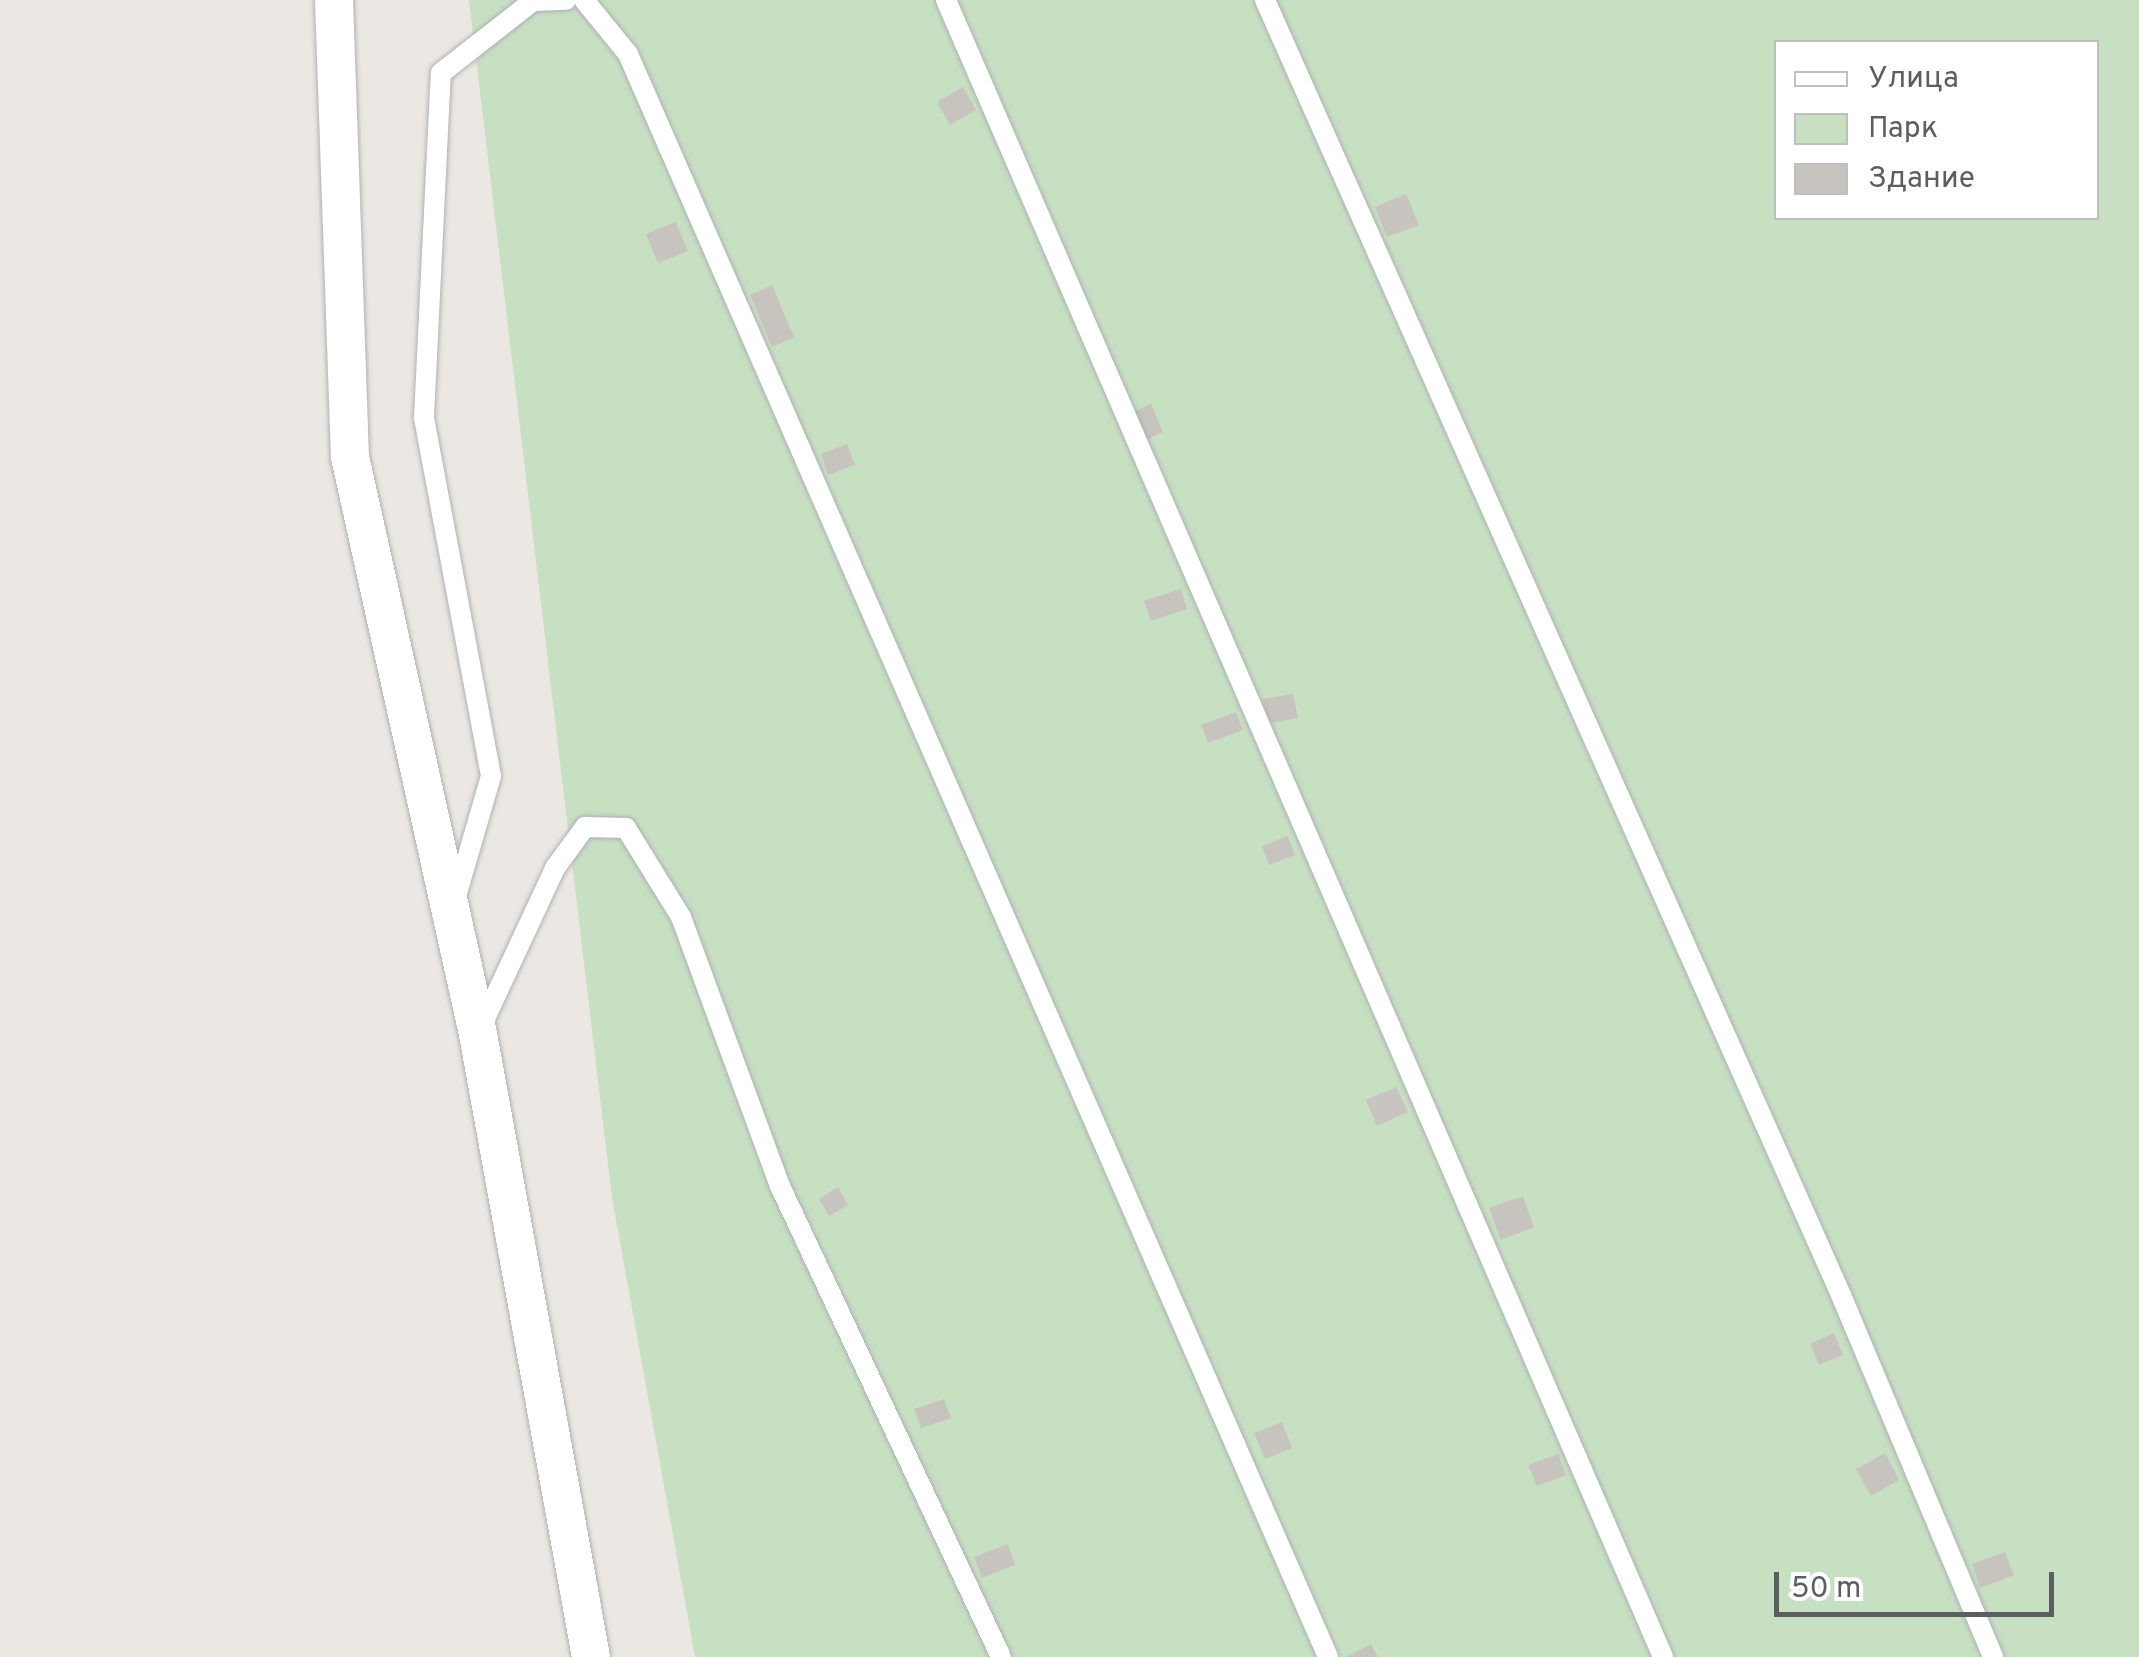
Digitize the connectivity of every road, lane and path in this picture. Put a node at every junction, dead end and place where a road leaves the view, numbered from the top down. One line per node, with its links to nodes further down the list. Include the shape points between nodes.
1 (334, 0): 6 (street, via 350,456)
2 (566, 0): 6 (lane, via 533,1 441,72 424,416 491,776)
3 (584, 0): 10 (lane, via 628,54)
4 (946, 0): 11 (lane)
5 (1265, 0): 12 (lane, via 1825,1258)
6 (450, 914): 7 (street)
7 (478, 1034): 8 (street); 9 (lane, via 555,868 585,827 626,828 682,917 780,1186)
8 (591, 1657)
9 (1001, 1657)
10 (1328, 1657)
11 (1663, 1657)
12 (1993, 1657)

